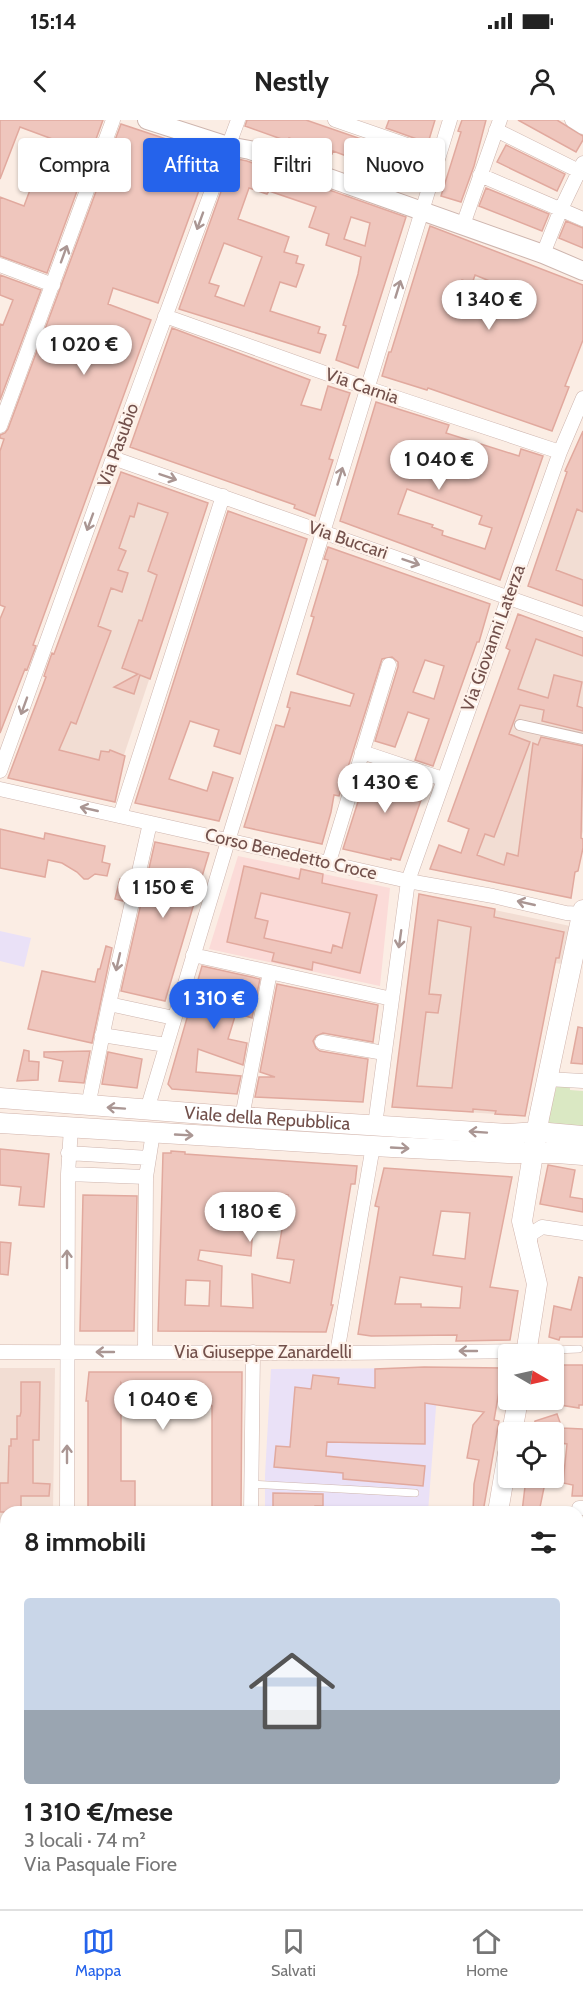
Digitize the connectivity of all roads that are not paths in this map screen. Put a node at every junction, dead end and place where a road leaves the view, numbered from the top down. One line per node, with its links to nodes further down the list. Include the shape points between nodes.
1 (113, 120): 25 (street, one-way to 1)
2 (238, 120): 10 (street, Via Pasubio)
3 (335, 120): 11 (street)
4 (450, 120): 12 (street)
5 (572, 120): 8 (street)
6 (157, 122): 9 (street)
7 (498, 125): 14 (street); 15 (street)
8 (583, 127)
9 (204, 138)
10 (231, 138)
11 (387, 138)
12 (444, 138)
13 (240, 148): 19 (street)
14 (582, 169): 18 (street)
15 (480, 175): 18 (street); 21 (street)
16 (211, 192): 26 (street, Via Pasubio, one-way to 26)
17 (428, 192): 19 (street)
18 (561, 209): 20 (street); 22 (street)
19 (422, 210): 21 (street); 27 (street, one-way to 19)
20 (583, 219)
21 (463, 225): 22 (street)
22 (543, 254): 24 (street)
23 (0, 265): 25 (street)
24 (583, 271)
25 (53, 285): 29 (street)
26 (165, 316): 27 (street, Via Carnia); 31 (street, Via Pasubio)
27 (367, 388): 30 (street, Via Carnia); 33 (street, one-way to 27)
28 (583, 398): 30 (street, Via Giovanni Laterza)
29 (0, 426)
30 (561, 452): 34 (street, Via Giovanni Laterza)
31 (113, 458): 32 (street, Via Buccari, one-way to 32); 40 (street, Via Pasubio, one-way to 40)
32 (223, 496): 33 (street, Via Buccari); 43 (street)
33 (324, 532): 34 (street, Via Buccari, one-way to 34); 45 (street)
34 (508, 596): 35 (street, Via Buccari); 41 (street, Via Giovanni Laterza)
35 (583, 624)
36 (389, 665): 39 (street)
37 (520, 725): 38 (street)
38 (583, 739)
39 (362, 752): 41 (street); 46 (street)
40 (0, 771)
41 (443, 779): 47 (street, Via Giovanni Laterza)
42 (0, 789): 43 (street, Corso Benedetto Croce, one-way to 42)
43 (120, 816): 44 (street, Corso Benedetto Croce)
44 (150, 823): 45 (street, Corso Benedetto Croce); 52 (street, one-way to 52)
45 (228, 841): 46 (street, Corso Benedetto Croce); 49 (street)
46 (328, 862): 47 (street, Corso Benedetto Croce)
47 (408, 881): 48 (street, Corso Benedetto Croce, one-way to 47, via 566,913); 51 (street, Via Giovanni Laterza, one-way to 51)
48 (583, 913): 58 (main road)
49 (193, 955): 50 (street); 53 (street)
50 (270, 972): 51 (street); 63 (street)
51 (392, 999): 57 (street, Via Giovanni Laterza)
52 (109, 1004): 53 (street); 54 (street)
53 (174, 1018): 56 (street)
54 (102, 1035): 56 (street); 61 (street)
55 (322, 1042): 57 (street)
56 (166, 1045): 62 (street)
57 (384, 1053): 65 (street, Via Giovanni Laterza)
58 (547, 1079): 59 (street); 67 (main road)
59 (583, 1081)
60 (0, 1098): 61 (main road, Viale della Repubblica)
61 (88, 1106): 62 (main road, Viale della Repubblica, one-way to 61)
62 (147, 1110): 63 (main road, Viale della Repubblica)
63 (242, 1117): 65 (main road, Viale della Repubblica)
64 (0, 1123): 66 (main road, Viale della Repubblica)
65 (375, 1125): 67 (main road, Viale della Repubblica, one-way to 65, via 508,1134)
66 (71, 1128): 68 (main road, Viale della Repubblica); 71 (street)
67 (537, 1132): 69 (main road, Viale della Repubblica); 72 (main road)
68 (153, 1134): 70 (main road, Viale della Repubblica, one-way to 70); 74 (street)
69 (583, 1136)
70 (373, 1146): 72 (main road, Viale della Repubblica, one-way to 72); 86 (street)
71 (68, 1153): 74 (street); 75 (street)
72 (533, 1153): 73 (main road, Viale della Repubblica); 78 (main road, via 522,1221)
73 (583, 1155)
74 (149, 1158): 76 (street)
75 (68, 1174): 76 (street); 83 (street, one-way to 75)
76 (146, 1177): 84 (street)
77 (583, 1233): 78 (street, via 542,1227 531,1234)
78 (529, 1248): 79 (main road, via 537,1284)
79 (527, 1344)
80 (579, 1349): 81 (lane)
81 (564, 1350)
82 (0, 1352): 83 (street, Via Giuseppe Zanardelli)
83 (66, 1352): 84 (street, Via Giuseppe Zanardelli, one-way to 83); 91 (street, one-way to 83)
84 (145, 1352): 85 (street, Via Giuseppe Zanardelli)
85 (253, 1352): 86 (street, Via Giuseppe Zanardelli); 88 (street)
86 (337, 1353): 87 (street, Via Giuseppe Zanardelli, one-way to 86)
87 (498, 1353)
88 (251, 1484): 90 (lane); 92 (street)
89 (502, 1488): 93 (main road)
90 (415, 1493)
91 (67, 1506)
92 (251, 1506)
93 (499, 1506)

